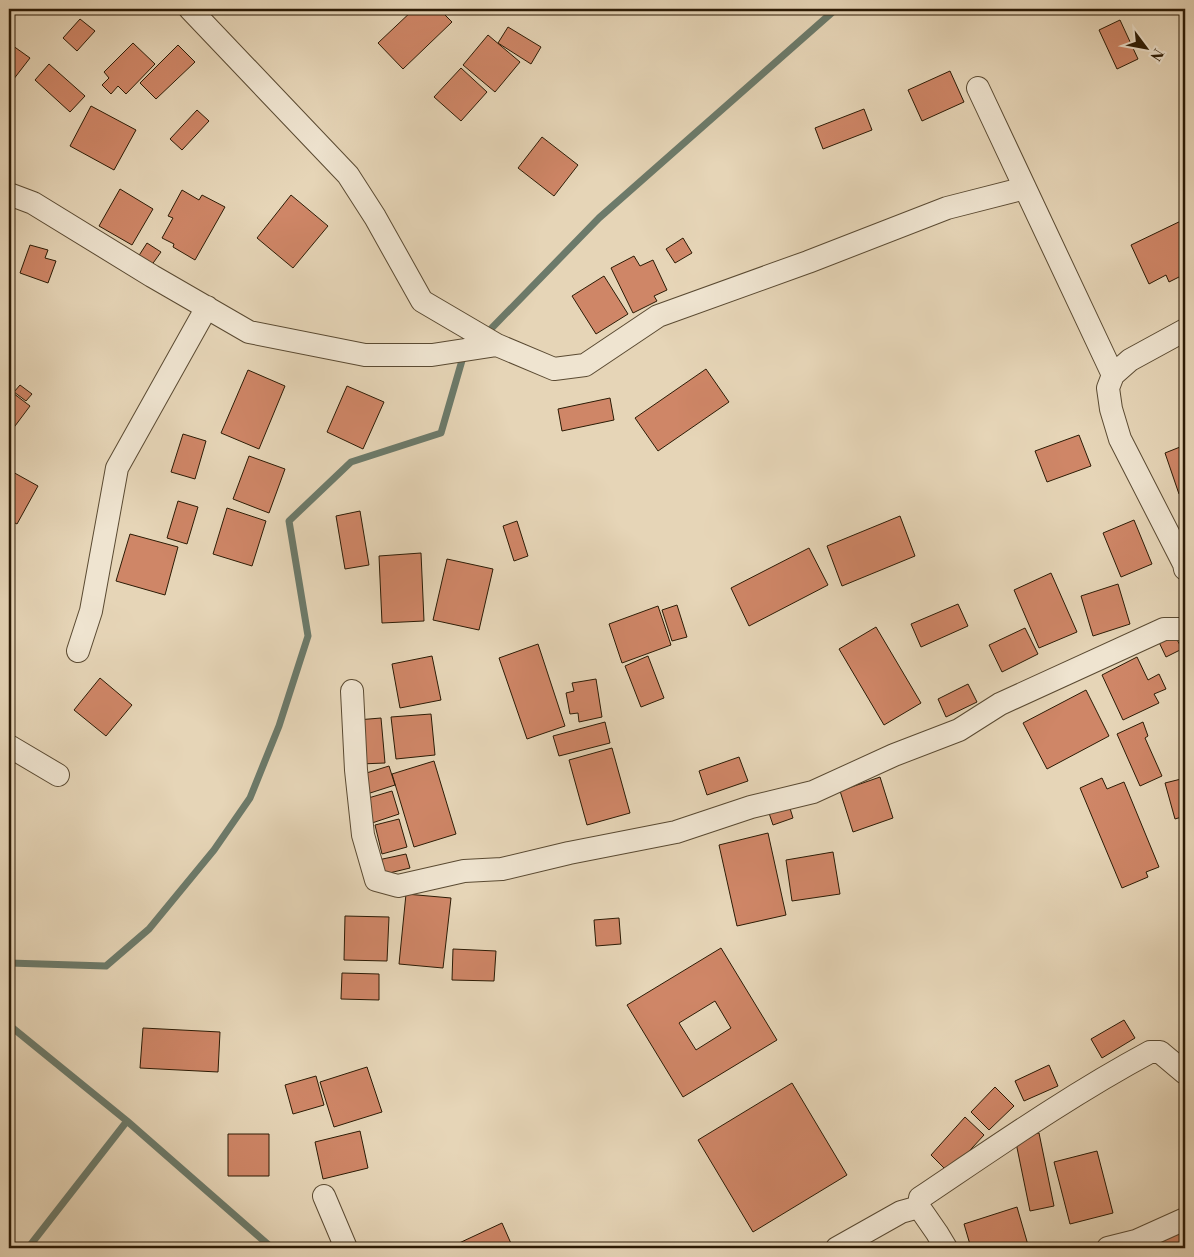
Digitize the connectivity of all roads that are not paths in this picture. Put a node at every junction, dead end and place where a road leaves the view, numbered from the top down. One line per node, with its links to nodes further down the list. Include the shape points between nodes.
1 (190, 9): 7 (street, via 348,176 422,301)
2 (978, 88): 3 (street)
3 (1025, 188): 7 (street, via 947,208 658,316 586,365 554,370); 8 (street)
4 (9, 194): 5 (street, via 33,202)
5 (207, 307): 7 (street, via 249,332 365,356 432,355); 11 (street, via 117,468 91,611)
6 (1185, 330): 8 (street, via 1130,360)
7 (497, 345)
8 (1113, 374): 9 (street, via 1108,388 1120,439)
9 (1185, 569)
10 (1185, 629): 12 (street, via 1164,629 1000,704 959,730 813,792 752,807 676,832 502,869 464,871 398,886 376,880 363,835)
11 (78, 651)
12 (352, 691)
13 (9, 746): 14 (street)
14 (58, 776)
15 (1185, 1073): 17 (street, via 1160,1052 1150,1052 1015,1134 920,1198)
16 (324, 1196): 19 (street)
17 (919, 1207): 20 (street, via 901,1212); 21 (street)
18 (1185, 1220): 22 (street, via 1136,1241)
19 (346, 1248)
20 (837, 1248)
21 (946, 1248)
22 (1108, 1248)

